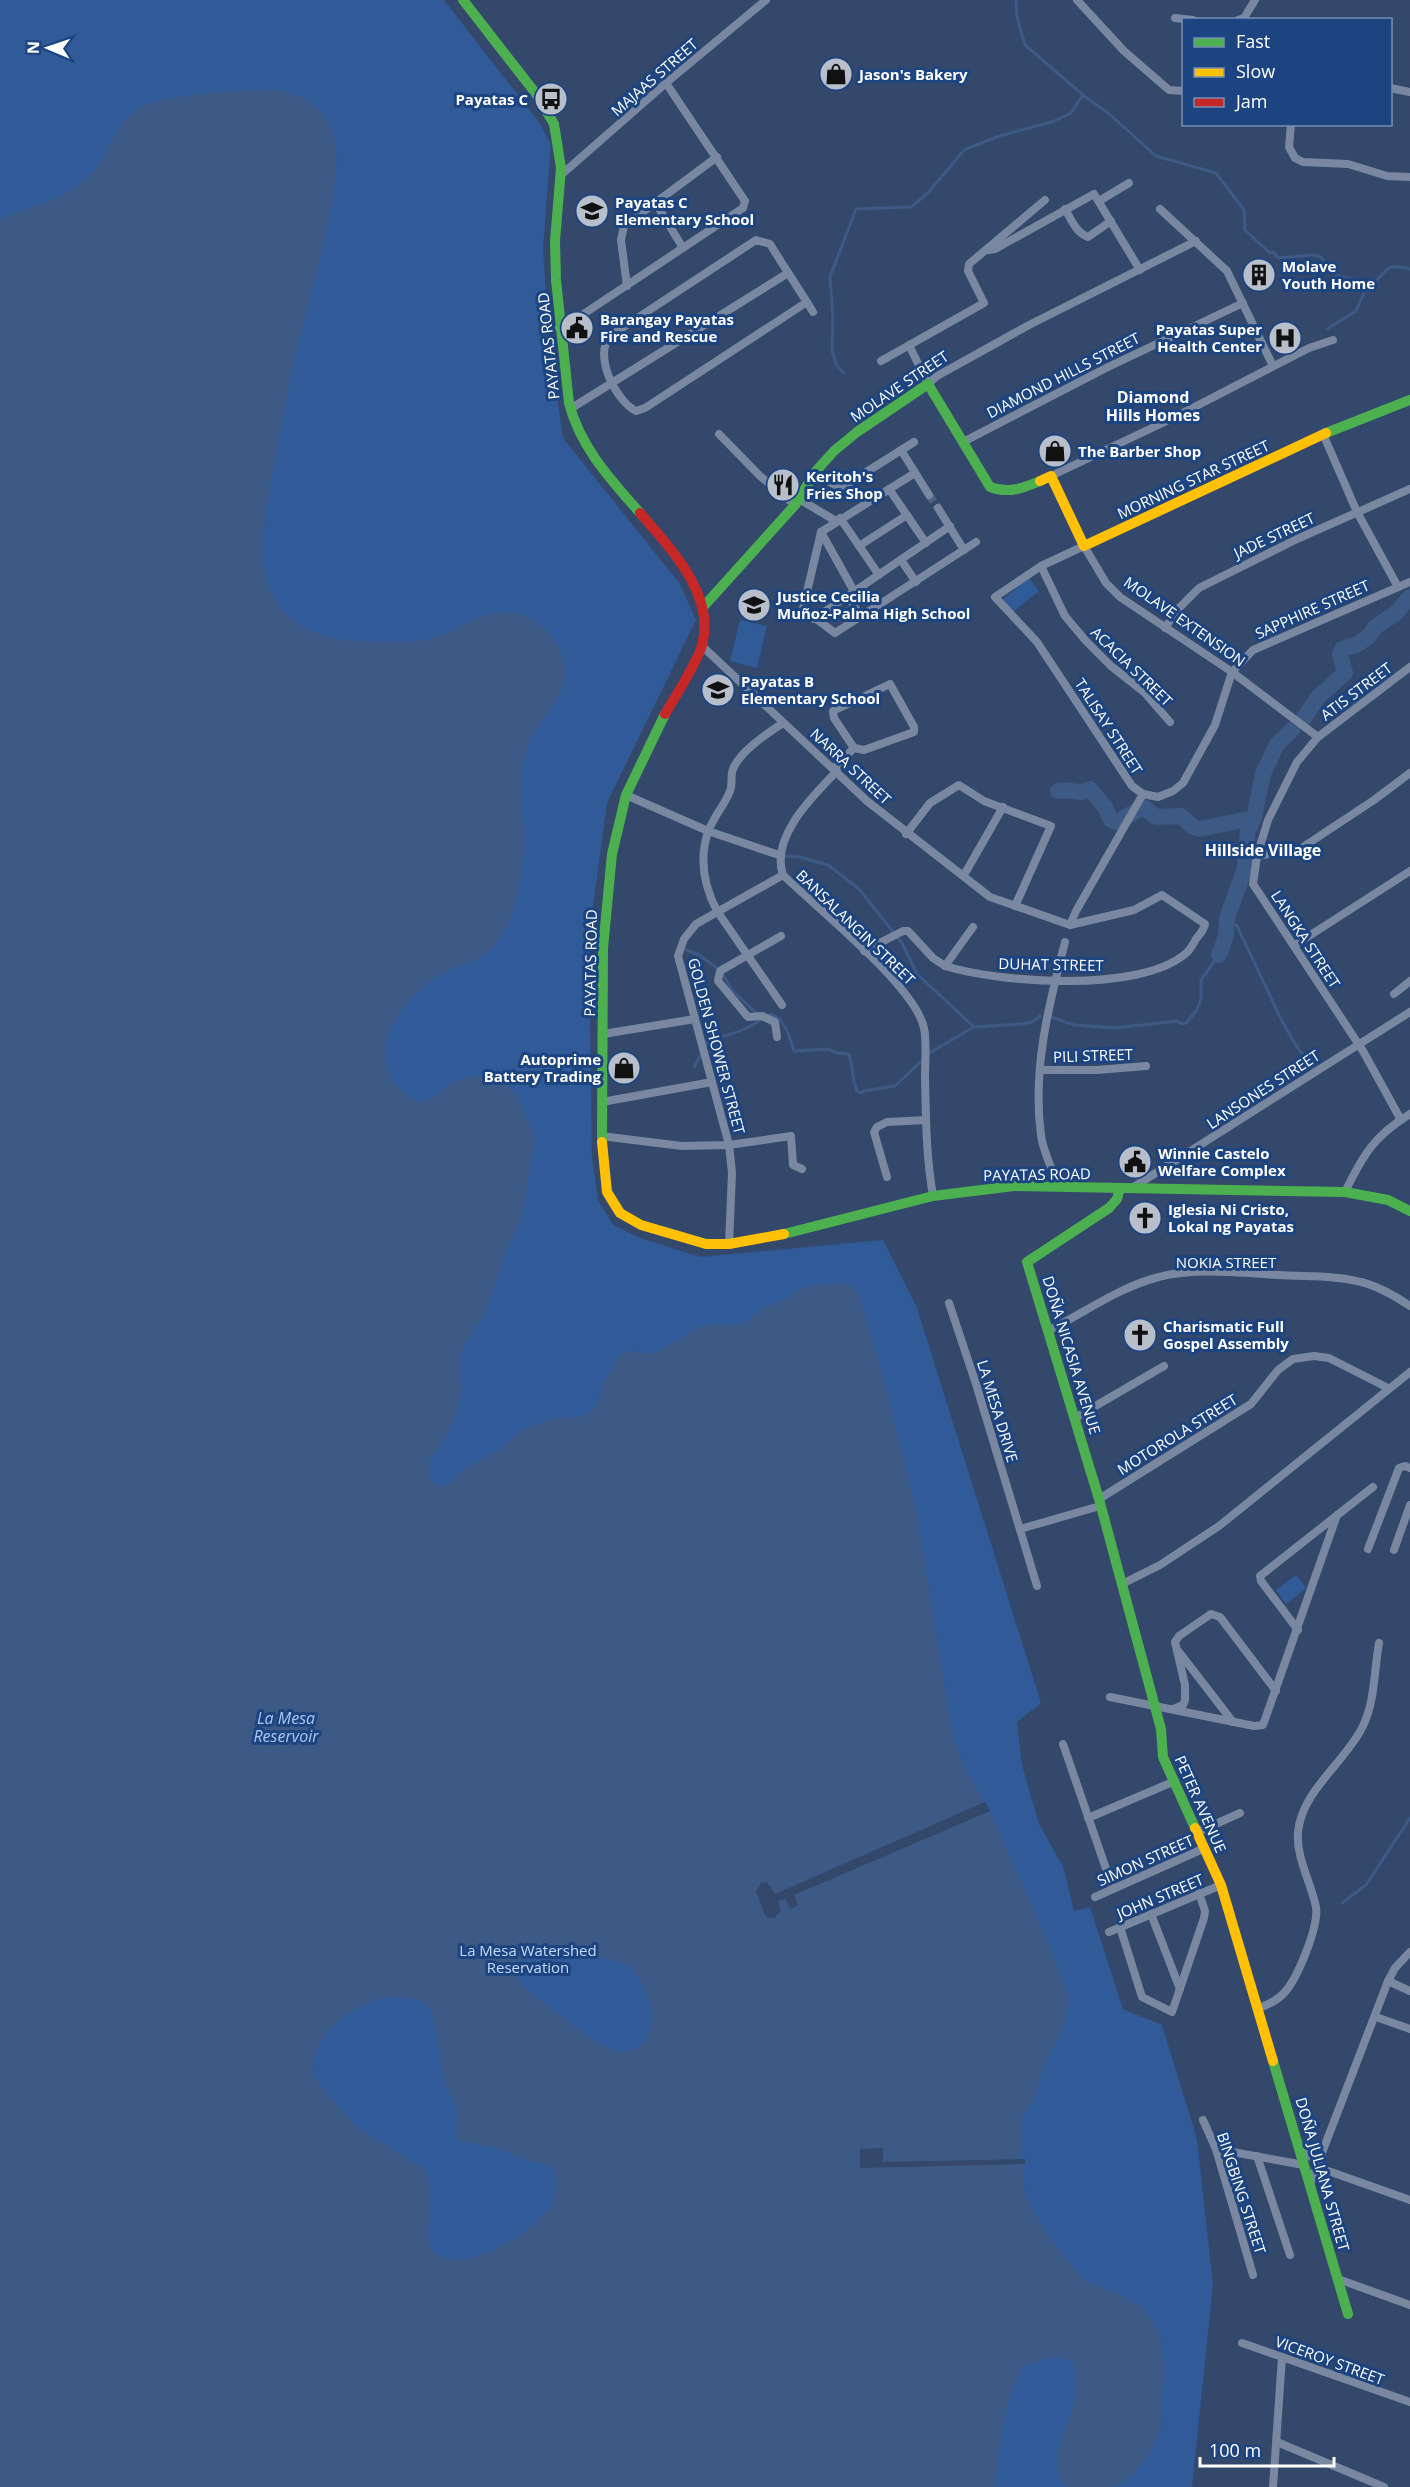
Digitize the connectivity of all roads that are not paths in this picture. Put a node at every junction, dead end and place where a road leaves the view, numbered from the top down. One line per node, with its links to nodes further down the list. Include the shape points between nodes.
1 (463, 0): 14 (street, PAYATAS ROAD, via 547,108 561,149)
2 (766, 0): 8 (street, MAJAAS STREET)
3 (1077, 0): 10 (street, via 1124,51 1169,90)
4 (1255, 0): 6 (street)
5 (1175, 18): 7 (street)
6 (1244, 18)
7 (1182, 19)
8 (666, 83): 13 (street); 14 (street, MAJAAS STREET)
9 (1392, 88): 11 (street)
10 (1182, 91)
11 (1410, 92)
12 (1291, 126): 15 (street, via 1289,147 1295,158 1303,162 1348,164 1387,176)
13 (717, 158): 19 (street); 24 (street, via 745,201 743,208)
14 (561, 175): 32 (street, PAYATAS ROAD, via 555,242)
15 (1410, 177)
16 (1129, 183): 18 (street)
17 (1045, 200): 25 (street, via 997,238)
18 (1099, 201): 20 (street, via 1094,194); 22 (street)
19 (655, 202): 24 (street); 28 (street, via 629,221 621,233)
20 (1065, 209): 22 (street, via 1083,236 1088,237); 25 (street)
21 (1160, 209): 23 (street)
22 (1111, 221): 26 (street)
23 (1196, 241): 26 (street, MOLAVE STREET); 30 (street, via 1227,271)
24 (682, 248): 28 (street)
25 (988, 250): 34 (street, via 969,264 968,271 984,303)
26 (1140, 270): 38 (street, MOLAVE STREET, via 1029,325)
27 (788, 273): 29 (street); 37 (street); 37 (street, via 770,244 756,240 610,336 604,355)
28 (627, 286): 32 (street)
29 (807, 302): 31 (street); 37 (street, via 645,408 636,411 629,407)
30 (1243, 303): 36 (street); 44 (street, DIAMOND HILLS STREET)
31 (813, 312)
32 (559, 327): 40 (street, PAYATAS ROAD)
33 (1333, 340): 36 (street)
34 (909, 345): 35 (street); 38 (street)
35 (881, 361)
36 (1273, 366): 47 (street)
37 (612, 382): 40 (street)
38 (928, 384): 44 (street); 52 (street, MOLAVE STREET, via 834,451)
39 (1410, 400): 42 (street, MORNING STAR STREET)
40 (570, 409): 72 (street, PAYATAS ROAD, via 589,450 680,563)
41 (719, 434): 52 (street, via 760,476)
42 (1323, 434): 54 (street); 62 (street, MORNING STAR STREET)
43 (914, 442): 45 (street)
44 (963, 442): 47 (street, via 990,487 997,491 1022,488)
45 (901, 450): 46 (street); 48 (street, via 841,488)
46 (915, 472): 49 (street); 51 (street)
47 (1051, 476): 62 (street, MOLAVE EXTENSION)
48 (831, 483)
49 (889, 489): 55 (street); 56 (street)
50 (1410, 489): 54 (street, JADE STREET)
51 (929, 495)
52 (797, 502): 56 (street); 72 (street, MOLAVE STREET)
53 (938, 508): 57 (street)
54 (1357, 512): 69 (street); 75 (street, JADE STREET, via 1199,588)
55 (907, 515): 60 (street); 61 (street)
56 (838, 520): 58 (street); 61 (street)
57 (950, 526): 60 (street); 63 (street)
58 (821, 532): 70 (street); 74 (street, via 802,606)
59 (976, 542): 63 (street)
60 (926, 543): 64 (street)
61 (859, 546): 66 (street)
62 (1084, 546): 65 (street, MORNING STAR STREET); 75 (street, MOLAVE EXTENSION, via 1106,583)
63 (964, 549): 67 (street)
64 (901, 560): 66 (street); 67 (street)
65 (1041, 566): 71 (street, MORNING STAR STREET); 79 (street, ACACIA STREET, via 1065,615 1086,641 1144,692)
66 (879, 576): 70 (street)
67 (916, 582): 73 (street)
68 (1410, 582): 69 (street, SAPPHIRE STREET)
69 (1398, 587): 78 (street, SAPPHIRE STREET, via 1253,650)
70 (851, 595): 73 (street); 74 (street)
71 (995, 597): 85 (street, TALISAY STREET, via 1037,642 1132,786)
72 (704, 606): 76 (street, PAYATAS ROAD, via 706,636)
73 (861, 617): 74 (street, via 833,633)
74 (814, 619)
75 (1165, 628): 78 (street, MOLAVE EXTENSION)
76 (702, 646): 80 (street, NARRA STREET); 86 (street, PAYATAS ROAD)
77 (1410, 667): 81 (street, ATIS STREET)
78 (1232, 672): 81 (street, MOLAVE EXTENSION); 85 (street, TALISAY STREET, via 1215,725 1183,783 1158,797)
79 (1170, 722)
80 (783, 723): 83 (street, NARRA STREET); 88 (street, via 762,737 736,764 731,789)
81 (1318, 737): 91 (street, LANGKA STREET, via 1289,774)
82 (854, 748): 82 (street, via 833,711 890,684 914,732 864,750); 83 (street)
83 (835, 769): 89 (street, NARRA STREET); 90 (street, via 803,807)
84 (1410, 773): 91 (street, via 1300,849)
85 (1143, 794): 97 (street)
86 (626, 795): 88 (street); 111 (street, PAYATAS ROAD, via 612,854 606,905)
87 (1003, 807): 89 (street, via 957,785 930,803); 94 (street); 95 (street, via 1051,826)
88 (708, 831): 90 (street); 96 (street, via 702,864)
89 (906, 834): 94 (street, NARRA STREET)
90 (779, 855): 93 (street, BANSALANGIN STREET)
91 (1257, 856): 101 (street, LANGKA STREET, via 1253,884)
92 (1410, 871): 101 (street)
93 (783, 874): 96 (street, GOLDEN SHOWER STREET); 102 (street, BANSALANGIN STREET)
94 (964, 875): 95 (street, NARRA STREET, via 990,897)
95 (1015, 906): 97 (street)
96 (717, 911): 103 (street); 110 (street, GOLDEN SHOWER STREET, via 689,930 680,949 680,967)
97 (1070, 925): 105 (street, DUHAT STREET, via 1134,910 1162,895 1204,922 1186,954 1164,967 1104,980)
98 (973, 927): 104 (street)
99 (781, 936): 103 (street)
100 (1065, 942): 105 (street)
101 (1295, 945): 113 (street, LANGKA STREET)
102 (864, 951): 104 (street, via 908,931); 119 (street, BANSALANGIN STREET, via 904,992 917,1009 924,1028)
103 (748, 956): 108 (street); 112 (street, via 720,971 718,981 748,1017 765,1017 777,1025)
104 (945, 966): 105 (street, DUHAT STREET, via 970,974)
105 (1054, 980): 115 (street)
106 (1410, 981): 107 (street)
107 (1394, 994)
108 (782, 1005)
109 (1410, 1012): 113 (street, LANSONES STREET)
110 (695, 1019): 111 (street); 116 (street, GOLDEN SHOWER STREET)
111 (603, 1034): 117 (street, PAYATAS ROAD)
112 (777, 1037)
113 (1358, 1044): 120 (street, LANGKA STREET); 126 (street, LANSONES STREET)
114 (1146, 1066): 115 (street, PILI STREET)
115 (1041, 1070): 125 (street, via 1041,1137)
116 (712, 1082): 117 (street); 122 (street, GOLDEN SHOWER STREET)
117 (602, 1102): 121 (street, PAYATAS ROAD)
118 (1410, 1114): 120 (street)
119 (926, 1120): 124 (street, via 887,1122 877,1127 874,1132); 128 (street, BANSALANGIN STREET)
120 (1401, 1120): 127 (street, via 1379,1136 1366,1152)
121 (601, 1136): 122 (street, via 682,1146); 130 (street, PAYATAS ROAD, via 608,1192 620,1213 636,1223 706,1244)
122 (729, 1145): 123 (street, via 791,1136 793,1165); 130 (street, GOLDEN SHOWER STREET)
123 (802, 1169)
124 (887, 1178)
125 (1059, 1187): 126 (street, PAYATAS ROAD); 128 (street, PAYATAS ROAD, via 1014,1186)
126 (1125, 1188): 127 (street, PAYATAS ROAD); 133 (street, DOÑA NICASIA AVENUE, via 1109,1208 1028,1260)
127 (1345, 1192): 129 (street, PAYATAS ROAD, via 1388,1200)
128 (933, 1196): 130 (street, PAYATAS ROAD, via 795,1232)
129 (1410, 1211)
130 (729, 1244)
131 (949, 1303): 143 (street, LA MESA DRIVE)
132 (1410, 1306): 133 (street, NOKIA STREET, via 1390,1293 1343,1278 1234,1272 1181,1274 1133,1286)
133 (1048, 1331): 137 (street, DOÑA NICASIA AVENUE)
134 (1164, 1366): 137 (street)
135 (1410, 1372): 136 (street)
136 (1389, 1388): 140 (street, MOTOROLA STREET, via 1329,1358 1293,1359 1278,1370 1251,1404); 146 (street, via 1196,1542)
137 (1075, 1418): 140 (street, DOÑA NICASIA AVENUE)
138 (1410, 1468): 144 (street, via 1399,1468)
139 (1373, 1487): 142 (street)
140 (1100, 1502): 143 (street); 146 (street, PETER AVENUE)
141 (1410, 1505): 145 (street)
142 (1337, 1515): 148 (street); 148 (street, via 1260,1576)
143 (1020, 1528): 147 (street, LA MESA DRIVE)
144 (1368, 1550)
145 (1394, 1550)
146 (1122, 1584): 153 (street, PETER AVENUE)
147 (1037, 1586)
148 (1298, 1630): 151 (street)
149 (1379, 1643): 173 (street, via 1362,1727 1303,1813 1299,1830 1298,1847 1317,1918 1292,1982 1272,2004)
150 (1176, 1649): 151 (street, via 1179,1636 1208,1614 1217,1615); 154 (street, via 1185,1700 1179,1708); 155 (street)
151 (1276, 1691): 155 (street, via 1263,1725)
152 (1110, 1697): 153 (street)
153 (1154, 1706): 154 (street); 157 (street, PETER AVENUE, via 1161,1729 1162,1755)
154 (1170, 1709): 155 (street)
155 (1233, 1722)
156 (1063, 1744): 159 (street)
157 (1175, 1781): 159 (street); 160 (street, PETER AVENUE)
158 (1240, 1814): 160 (street)
159 (1088, 1818): 163 (street)
160 (1198, 1832): 161 (street, PETER AVENUE)
161 (1205, 1848): 162 (street, PETER AVENUE); 163 (street, SIMON STREET)
162 (1221, 1885): 164 (street, JOHN STREET); 173 (street, PETER AVENUE)
163 (1113, 1889): 165 (street, SIMON STREET)
164 (1199, 1893): 166 (street, JOHN STREET); 171 (street, via 1204,1918)
165 (1095, 1897)
166 (1151, 1914): 167 (street, JOHN STREET); 171 (street)
167 (1120, 1927): 168 (street, JOHN STREET); 171 (street, via 1142,1997 1172,2012)
168 (1108, 1932)
169 (1410, 1952): 170 (street)
170 (1388, 1981): 172 (street); 174 (street)
171 (1180, 1989)
172 (1410, 1991)
173 (1259, 2008): 176 (street, PETER AVENUE)
174 (1376, 2017): 175 (street); 178 (street)
175 (1410, 2030)
176 (1269, 2042): 180 (street, DOÑA JULIANA STREET)
177 (1203, 2120): 179 (street, BINGBING STREET)
178 (1325, 2146): 180 (street, via 1314,2156); 183 (street)
179 (1216, 2149): 181 (street); 187 (street, BINGBING STREET)
180 (1300, 2150): 182 (street, DOÑA JULIANA STREET)
181 (1257, 2156): 182 (street); 186 (street)
182 (1304, 2165): 184 (street, DOÑA JULIANA STREET)
183 (1317, 2167): 184 (street); 185 (street)
184 (1310, 2184): 188 (street, DOÑA JULIANA STREET)
185 (1410, 2200)
186 (1290, 2255)
187 (1253, 2275)
188 (1338, 2279): 189 (street); 190 (street, DOÑA JULIANA STREET)
189 (1410, 2305)
190 (1348, 2314)
191 (1242, 2343): 192 (street, VICEROY STREET)
192 (1282, 2357): 193 (street, VICEROY STREET); 194 (street)
193 (1410, 2402)
194 (1277, 2442): 195 (street); 196 (street)
195 (1273, 2487)
196 (1384, 2487)

